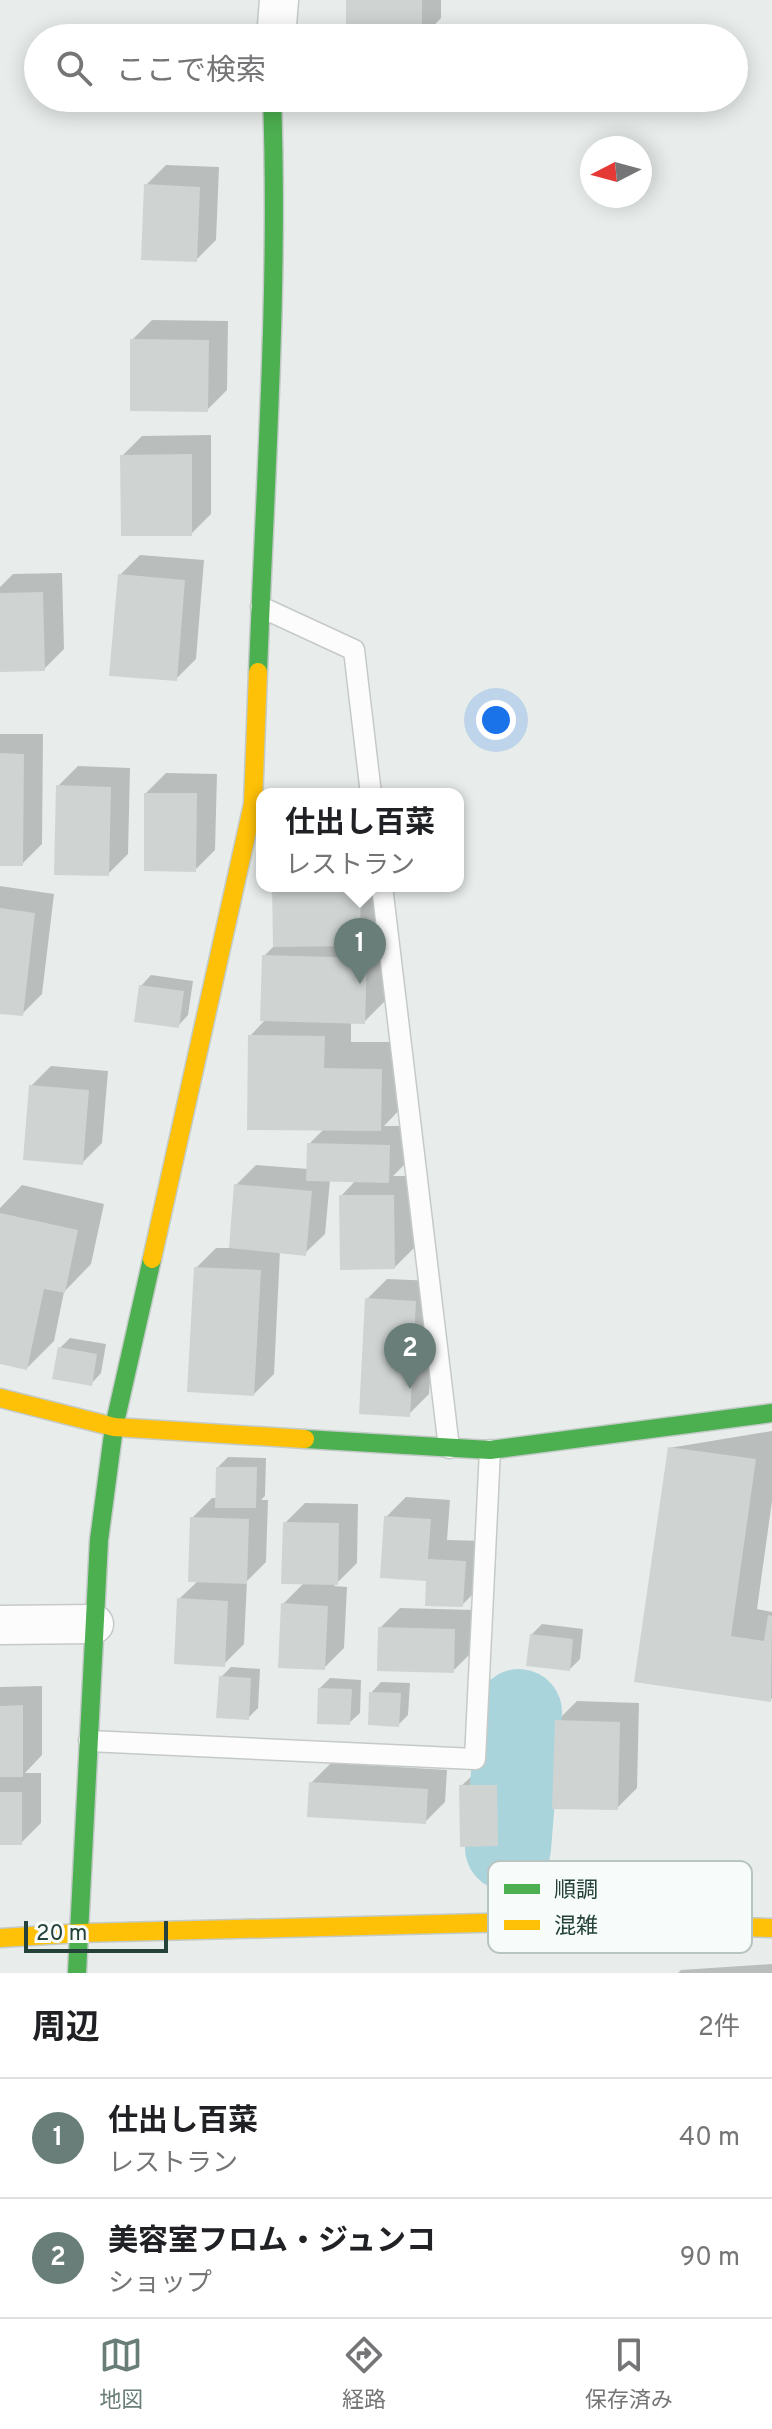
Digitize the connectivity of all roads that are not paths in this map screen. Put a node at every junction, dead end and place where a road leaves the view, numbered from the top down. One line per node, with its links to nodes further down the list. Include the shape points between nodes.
1 (279, 0): 2 (street)
2 (277, 24)
3 (272, 112): 4 (street, via 273,274)
4 (261, 607): 5 (lane, via 354,650); 9 (street, via 253,804)
5 (370, 788)
6 (383, 892): 10 (lane)
7 (0, 1398): 9 (street)
8 (772, 1413): 11 (street)
9 (114, 1427): 10 (street); 12 (street)
10 (449, 1448): 11 (street)
11 (490, 1450): 14 (lane, via 475,1759)
12 (94, 1624): 13 (street); 14 (street)
13 (0, 1625)
14 (89, 1741): 18 (street)
15 (488, 1923): 18 (street)
16 (752, 1927): 17 (street)
17 (772, 1928)
18 (80, 1933): 19 (street); 20 (street)
19 (0, 1938)
20 (77, 1973)

